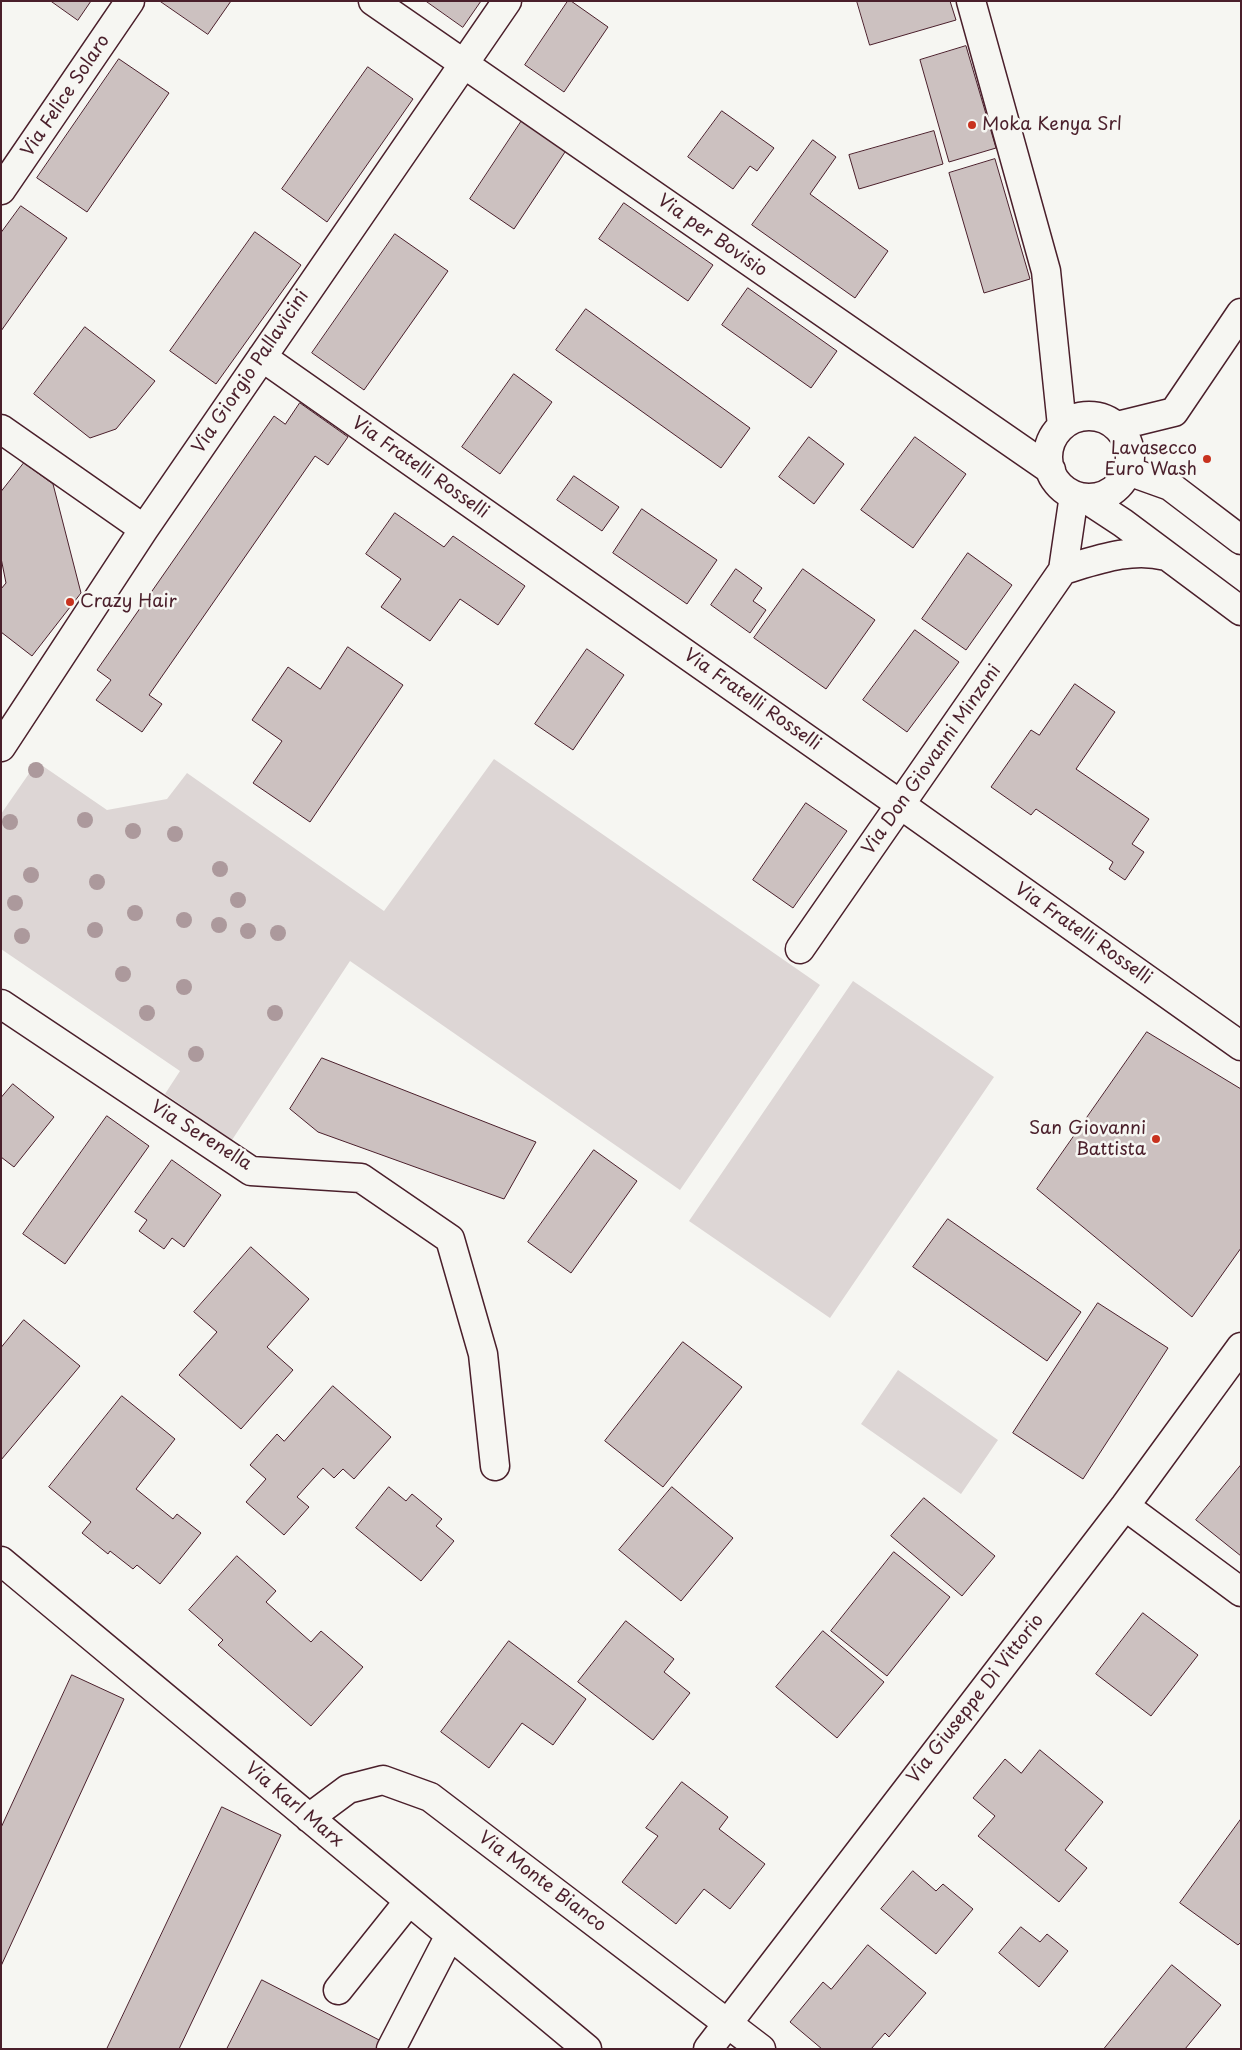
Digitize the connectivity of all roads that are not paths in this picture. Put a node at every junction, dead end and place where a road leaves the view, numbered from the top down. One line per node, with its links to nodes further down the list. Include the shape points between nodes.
1 (130, 1): 6 (street, Via Felice Solaro)
2 (373, 1): 5 (street, Via per Bovisio)
3 (507, 1): 5 (street, Via Giorgio Pallavicini)
4 (971, 1): 9 (street, via 1046,271)
5 (463, 63): 8 (street, Via Giorgio Pallavicini); 12 (street, Via per Bovisio)
6 (1, 190)
7 (1241, 313): 10 (street, via 1174,412)
8 (262, 357): 15 (street, Via Giorgio Pallavicini); 21 (street, Via Fratelli Rosselli)
9 (1062, 426): 10 (street, via 1090,416); 12 (street, via 1050,446)
10 (1117, 426): 13 (street, via 1129,447)
11 (1, 429): 15 (street)
12 (1051, 470): 14 (street, via 1064,489)
13 (1128, 471): 14 (street, via 1122,483 1111,492 1098,497); 16 (street, via 1170,486)
14 (1079, 496): 17 (street, via 1123,522); 18 (street, Via Don Giovanni Minzoni)
15 (144, 529): 20 (street, Via Giorgio Pallavicini)
16 (1241, 540)
17 (1166, 556): 18 (street, via 1134,552); 19 (street)
18 (1063, 570): 21 (street, Via Don Giovanni Minzoni)
19 (1241, 611)
20 (1, 748)
21 (901, 805): 22 (street, Via Don Giovanni Minzoni); 24 (street, Via Fratelli Rosselli)
22 (800, 949)
23 (1, 1004): 26 (street, Via Serenella, via 250,1171 361,1178 450,1239 483,1354)
24 (1241, 1046)
25 (1241, 1347): 27 (street, Via Giuseppe Di Vittorio)
26 (495, 1466)
27 (1125, 1506): 29 (street); 34 (street, Via Giuseppe Di Vittorio)
28 (1, 1561): 30 (street, Via Karl Marx)
29 (1241, 1592)
30 (309, 1818): 31 (street, Via Karl Marx); 34 (street, Via Monte Bianco, via 348,1789 382,1780 430,1797)
31 (408, 1901): 32 (street, Via Karl Marx); 33 (street)
32 (450, 1935): 35 (street); 36 (street, Via Karl Marx)
33 (338, 1990)
34 (727, 2022): 37 (street, Via Giuseppe Di Vittorio); 38 (street, Via Monte Bianco)
35 (391, 2049)
36 (587, 2049)
37 (708, 2049)
38 (761, 2049)

